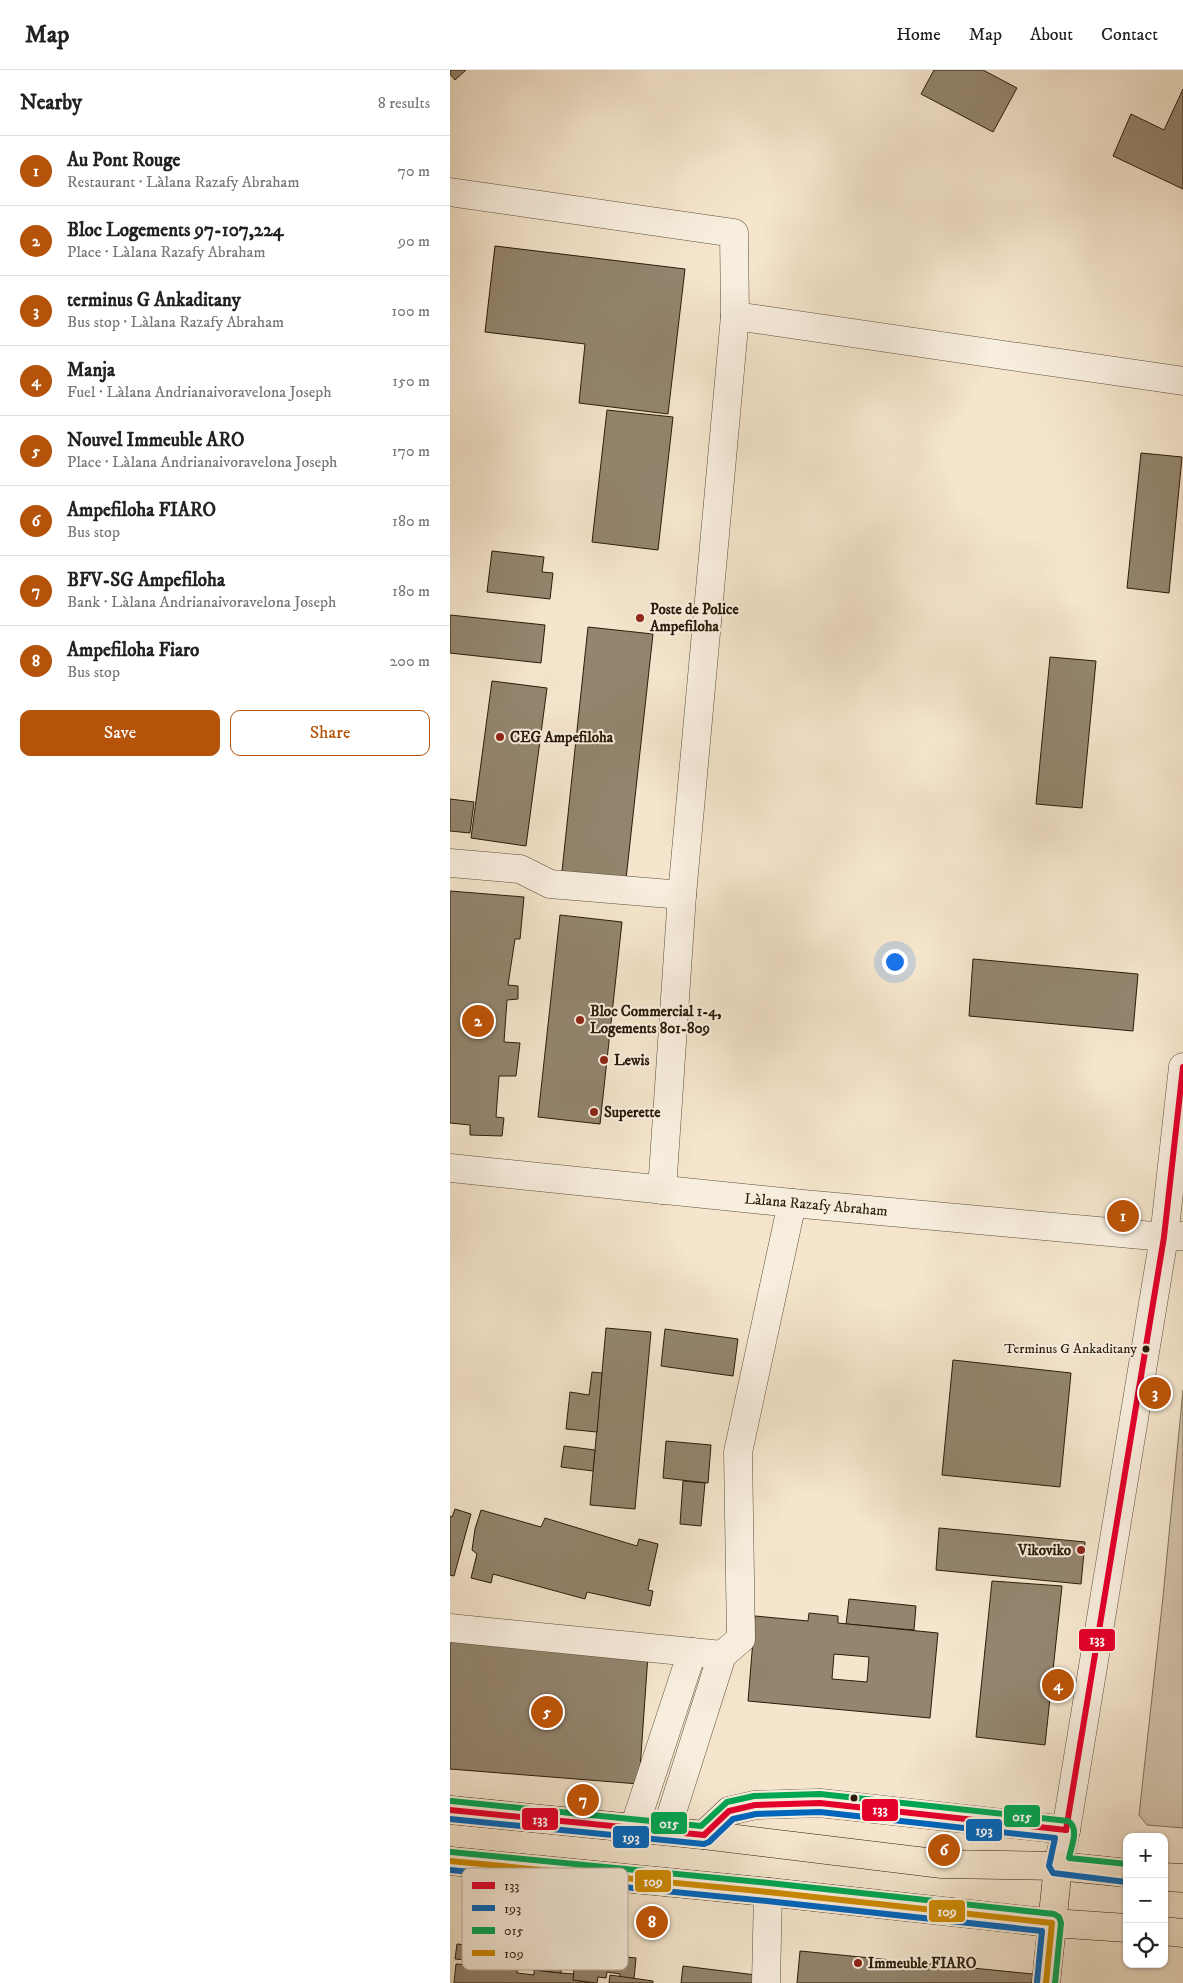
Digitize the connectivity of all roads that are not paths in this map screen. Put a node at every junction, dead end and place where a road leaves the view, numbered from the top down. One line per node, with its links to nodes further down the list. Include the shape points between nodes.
1 (450, 192): 2 (street, via 734,233)
2 (735, 316): 3 (street); 5 (street)
3 (1183, 381)
4 (450, 863): 5 (street, via 520,869 550,884)
5 (682, 895): 8 (street)
6 (1183, 1067): 10 (street)
7 (450, 1168): 8 (street, Làlana Razafy Abraham)
8 (662, 1190): 9 (street, Làlana Razafy Abraham)
9 (792, 1203): 10 (street, Làlana Razafy Abraham); 13 (street, via 738,1452 741,1639)
10 (1174, 1236): 16 (street)
11 (450, 1628): 12 (street)
12 (692, 1652): 13 (street); 15 (street)
13 (722, 1655): 17 (street)
14 (450, 1810): 15 (main road)
15 (634, 1828): 17 (main road)
16 (1066, 1830): 18 (street, via 820,1803 755,1805 729,1811); 20 (street)
17 (666, 1831): 18 (main road)
18 (704, 1834): 20 (main road, via 942,1864)
19 (450, 1861): 21 (main road)
20 (1058, 1866): 22 (main road); 27 (main road)
21 (522, 1868)
22 (1123, 1873)
23 (1168, 1877): 25 (main road)
24 (628, 1878): 26 (main road)
25 (1183, 1878)
26 (768, 1892): 27 (main road); 31 (street)
27 (1052, 1923): 28 (main road); 32 (main road)
28 (1123, 1928)
29 (1168, 1931): 30 (main road)
30 (1183, 1933)
31 (766, 1983)
32 (1046, 1983)

